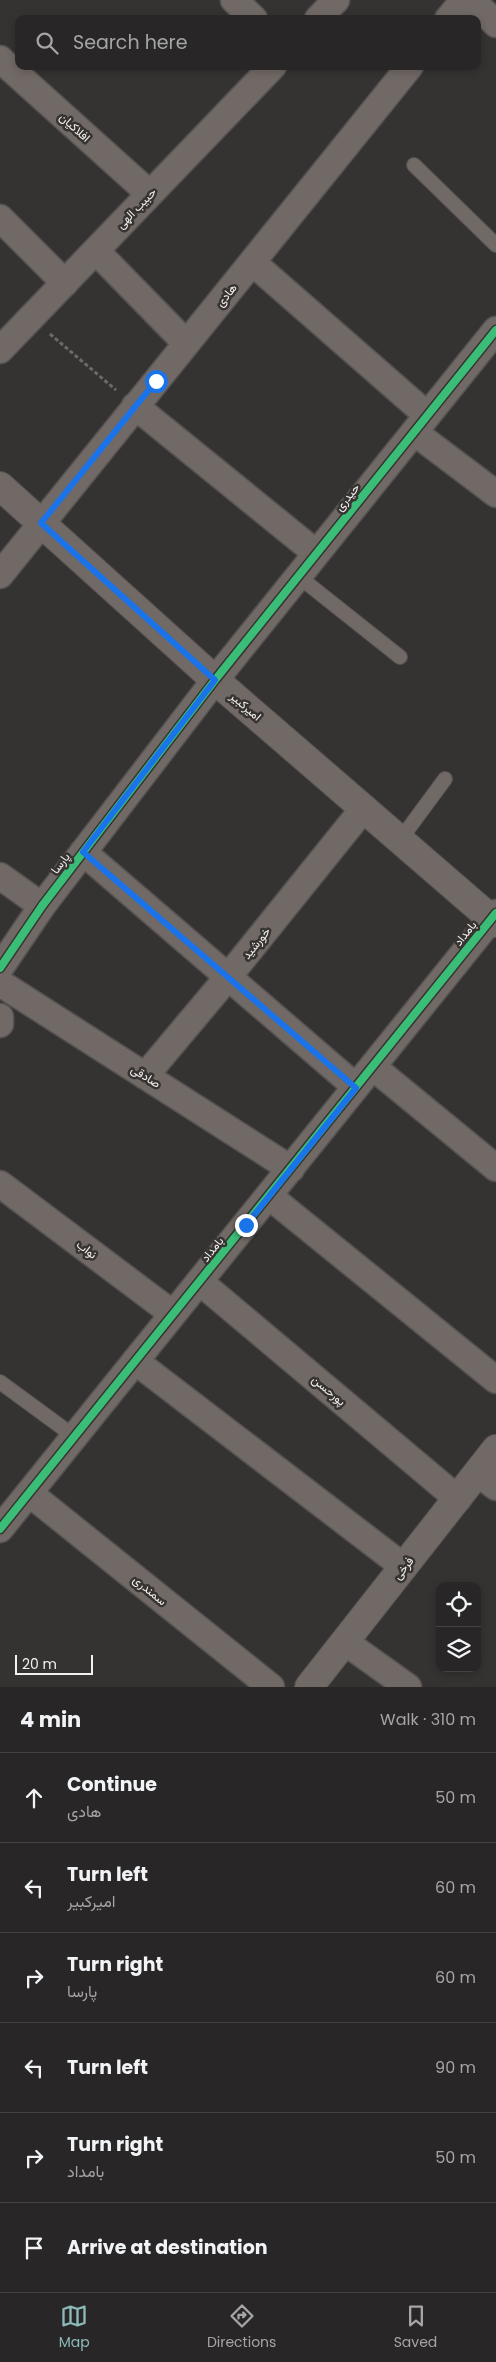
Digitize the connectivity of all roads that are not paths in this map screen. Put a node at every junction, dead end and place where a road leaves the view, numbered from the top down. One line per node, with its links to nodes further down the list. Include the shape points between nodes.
1 (234, 0): 5 (street)
2 (336, 0): 6 (street)
3 (464, 0): 7 (street)
4 (472, 0): 8 (street)
5 (250, 15)
6 (322, 15)
7 (451, 15)
8 (496, 24)
9 (0, 59): 13 (street, افلاکیان)
10 (269, 70): 13 (street, حبیب الهی)
11 (407, 70): 17 (street, هادی)
12 (414, 165): 15 (lane)
13 (150, 194): 16 (street, حبیب الهی)
14 (0, 218): 18 (street)
15 (496, 245)
16 (96, 251): 18 (street, حبیب الهی); 20 (street)
17 (252, 262): 20 (street, هادی); 23 (street)
18 (65, 282): 21 (street, حبیب الهی)
19 (496, 330): 23 (street, حیدری)
20 (186, 343): 22 (street, هادی)
21 (0, 350)
22 (135, 406): 26 (street, هادی); 27 (street)
23 (420, 424): 25 (street); 27 (street, حیدری)
24 (0, 486): 26 (street, امیرکبیر)
25 (496, 494)
26 (41, 523): 28 (street, هادی); 31 (street, امیرکبیر)
27 (316, 553): 29 (street, حیدری)
28 (0, 575)
29 (298, 576): 30 (lane); 31 (street, حیدری)
30 (400, 657)
31 (215, 680): 33 (street, امیرکبیر); 35 (street, پارسا)
32 (445, 779): 34 (lane)
33 (364, 808): 34 (street, امیرکبیر); 40 (street, خورشید)
34 (400, 840): 38 (street, امیرکبیر)
35 (83, 852): 37 (street, پارسا); 40 (street)
36 (0, 876): 37 (street)
37 (42, 906): 39 (street, پارسا)
38 (494, 918): 44 (street, بامداد)
39 (0, 968)
40 (228, 977): 45 (street, خورشید); 46 (street)
41 (0, 983): 45 (street, صادقی)
42 (0, 1017): 43 (street)
43 (0, 1024)
44 (373, 1067): 46 (street, بامداد); 48 (street)
45 (145, 1076): 47 (street, صادقی)
46 (356, 1088): 47 (street, بامداد)
47 (291, 1168): 50 (street, بامداد)
48 (496, 1168)
49 (0, 1184): 52 (street, نواب)
50 (269, 1196): 51 (street, بامداد); 54 (street)
51 (200, 1282): 52 (street, بامداد); 60 (street, پورحسن)
52 (173, 1314): 53 (street, بامداد)
53 (135, 1361): 56 (street, بامداد); 62 (street)
54 (496, 1380)
55 (0, 1382): 56 (lane)
56 (75, 1437): 59 (street, بامداد)
57 (496, 1449): 58 (street, فرخی)
58 (487, 1480): 60 (street, فرخی)
59 (29, 1493): 61 (street, بامداد); 64 (street, سمندری)
60 (458, 1499): 62 (street, فرخی)
61 (0, 1529)
62 (404, 1567): 63 (street, فرخی)
63 (345, 1642): 65 (street, فرخی); 66 (street)
64 (271, 1687)
65 (309, 1687)
66 (408, 1687)

